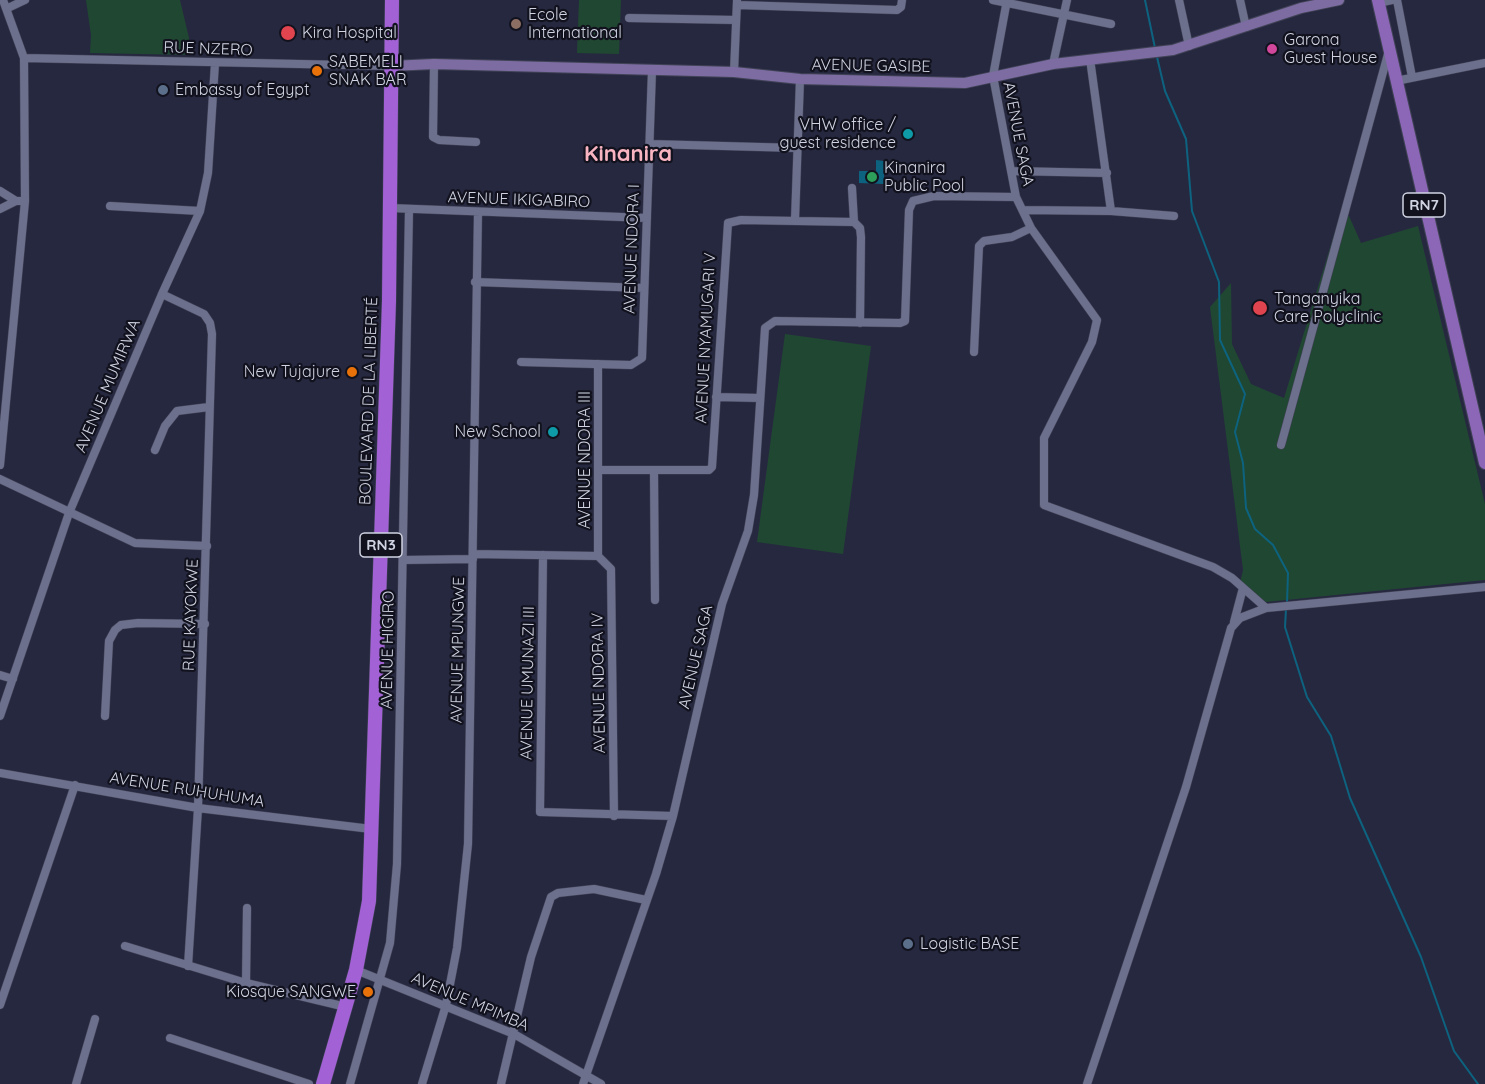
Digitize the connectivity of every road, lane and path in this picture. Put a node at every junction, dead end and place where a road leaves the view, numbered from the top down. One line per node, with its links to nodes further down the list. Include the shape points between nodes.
1 (3, 0): 16 (street)
2 (25, 0): 16 (street)
3 (392, 0): 30 (highway, BOULEVARD DE LA LIBERTÉ / RN3)
4 (902, 0): 14 (street, via 897,10)
5 (993, 0): 12 (street)
6 (1067, 0): 17 (street)
7 (1179, 0): 22 (street)
8 (1240, 0): 21 (street)
9 (1340, 0): 15 (street, AVENUE GASIBE)
10 (1392, 0): 13 (street)
11 (1397, 0): 34 (street)
12 (1006, 1): 17 (street); 33 (street)
13 (1378, 2): 23 (main road, RN7)
14 (737, 3): 19 (street)
15 (1300, 4): 21 (street, AVENUE GASIBE)
16 (8, 8): 24 (street)
17 (1065, 13): 20 (street); 29 (street)
18 (630, 18): 19 (street)
19 (736, 20): 32 (street)
20 (1111, 24)
21 (1246, 27): 22 (street, AVENUE GASIBE)
22 (1190, 46): 25 (street, AVENUE GASIBE)
23 (1389, 53): 36 (main road, RN7); 69 (street)
24 (24, 58): 26 (street, RUE NZERO); 45 (street)
25 (1090, 59): 29 (street, AVENUE GASIBE); 41 (street)
26 (215, 63): 30 (street, RUE NZERO); 51 (street, AVENUE MUMIRWA, via 208,173)
27 (1485, 63): 34 (street)
28 (434, 64): 30 (street, AVENUE GASIBE); 31 (street, AVENUE GASIBE); 37 (street, via 433,137)
29 (1053, 64): 33 (street, AVENUE GASIBE)
30 (391, 66): 47 (highway, BOULEVARD DE LA LIBERTÉ / RN3)
31 (652, 70): 32 (street, AVENUE GASIBE); 38 (street, AVENUE NDORA I)
32 (734, 72): 35 (street, AVENUE GASIBE)
33 (993, 76): 35 (street, AVENUE GASIBE, via 976,83); 40 (street, AVENUE SAGA)
34 (1412, 77): 36 (street)
35 (800, 79): 39 (street)
36 (1396, 81): 71 (main road, RN7)
37 (476, 141)
38 (650, 144): 39 (street); 55 (street, AVENUE NDORA I)
39 (796, 148): 56 (street)
40 (1011, 171): 41 (street); 44 (street, AVENUE SAGA)
41 (1107, 173): 52 (street)
42 (852, 188): 57 (street)
43 (0, 191): 45 (street)
44 (1016, 197): 50 (street, AVENUE SAGA); 62 (street, via 934,196 913,201 909,210 905,321)
45 (20, 201): 48 (street); 72 (street)
46 (110, 206): 51 (street)
47 (390, 208): 49 (street, AVENUE IKIGABIRO); 97 (highway, BOULEVARD DE LA LIBERTÉ / RN3)
48 (0, 209)
49 (409, 210): 53 (street, AVENUE IKIGABIRO); 81 (street, AVENUE HIGIRO)
50 (1023, 210): 52 (street); 58 (street, AVENUE SAGA)
51 (200, 211): 61 (street, AVENUE MUMIRWA)
52 (1111, 211): 54 (street)
53 (478, 212): 55 (street, AVENUE IKIGABIRO); 59 (street, AVENUE MPUNGWE)
54 (1174, 216)
55 (647, 218): 60 (street, AVENUE NDORA I)
56 (795, 220): 57 (street, AVENUE NYAMUGARI V); 66 (street, AVENUE NYAMUGARI V, via 741,220 728,224)
57 (854, 222): 62 (street, via 861,237)
58 (1030, 228): 63 (street, via 1012,237 984,241 980,246); 83 (street, AVENUE SAGA, via 1097,320 1092,342 1044,438 1044,505 1213,567)
59 (475, 282): 60 (street); 80 (street, AVENUE MPUNGWE)
60 (644, 288): 65 (street, AVENUE NDORA I, via 642,358 632,365)
61 (162, 294): 68 (street, RUE KAYOKWE, via 208,318 212,334); 76 (street, AVENUE MUMIRWA)
62 (863, 322): 67 (street, AVENUE SAGA, via 769,324 762,334)
63 (974, 352)
64 (521, 362): 65 (street)
65 (598, 364): 73 (street, AVENUE NDORA III)
66 (716, 397): 67 (street); 74 (street, AVENUE NYAMUGARI V, via 709,470)
67 (760, 398): 96 (street, AVENUE SAGA, via 748,531 722,604)
68 (209, 406): 70 (street, via 177,411 165,426); 77 (street, RUE KAYOKWE)
69 (1281, 445)
70 (155, 450)
71 (1485, 463)
72 (0, 465)
73 (599, 470): 74 (street, AVENUE NYAMUGARI V); 79 (street, AVENUE NDORA III)
74 (654, 471): 84 (street)
75 (0, 479): 76 (street)
76 (69, 513): 77 (street, via 135,543); 89 (street, AVENUE MUMIRWA)
77 (207, 546): 87 (street, RUE KAYOKWE)
78 (543, 555): 79 (street); 80 (street); 95 (street, AVENUE UMUNAZI III, via 540,812)
79 (598, 556): 95 (street, AVENUE NDORA IV, via 611,569)
80 (473, 557): 81 (street); 106 (street, AVENUE MPUNGWE, via 468,844 462,912)
81 (403, 560): 103 (street, AVENUE HIGIRO, via 397,864 390,943)
82 (1485, 587): 85 (street)
83 (1243, 588): 85 (street); 86 (street)
84 (655, 600)
85 (1266, 608): 86 (street)
86 (1234, 622): 120 (street, via 1186,787)
87 (205, 624): 91 (street, via 138,623 115,630 109,641); 94 (street, RUE KAYOKWE)
88 (0, 675): 89 (street)
89 (13, 680): 90 (street, AVENUE MUMIRWA)
90 (0, 716)
91 (105, 716)
92 (0, 773): 93 (street, AVENUE RUHUHUMA)
93 (75, 785): 94 (street, AVENUE RUHUHUMA); 105 (street)
94 (198, 808): 97 (street, AVENUE RUHUHUMA); 101 (street, RUE KAYOKWE)
95 (614, 816): 96 (street)
96 (673, 816): 98 (street, AVENUE SAGA)
97 (371, 829): 102 (highway, BOULEVARD DE LA LIBERTÉ / RN3, via 369,901)
98 (646, 900): 109 (street, via 594,889 551,897 531,957); 111 (street, AVENUE SAGA)
99 (248, 908): 104 (street)
100 (125, 946): 101 (street)
101 (188, 966): 104 (street)
102 (356, 970): 103 (street, AVENUE MPIMBA); 107 (highway, BOULEVARD DE LA LIBERTÉ / RN3)
103 (381, 980): 106 (street, AVENUE MPIMBA); 115 (street, AVENUE HIGIRO)
104 (246, 983): 107 (street)
105 (0, 1005)
106 (446, 1005): 109 (street, AVENUE MPIMBA); 116 (street, AVENUE MPUNGWE)
107 (346, 1007): 114 (highway, BOULEVARD DE LA LIBERTÉ / RN3)
108 (94, 1019): 112 (street)
109 (514, 1034): 111 (street, AVENUE MPIMBA); 117 (street)
110 (170, 1038): 113 (street)
111 (586, 1075): 118 (street, AVENUE SAGA); 119 (street, AVENUE MPIMBA)
112 (76, 1084)
113 (309, 1084)
114 (323, 1084)
115 (350, 1084)
116 (422, 1084)
117 (501, 1084)
118 (584, 1084)
119 (601, 1084)
120 (1088, 1084)

